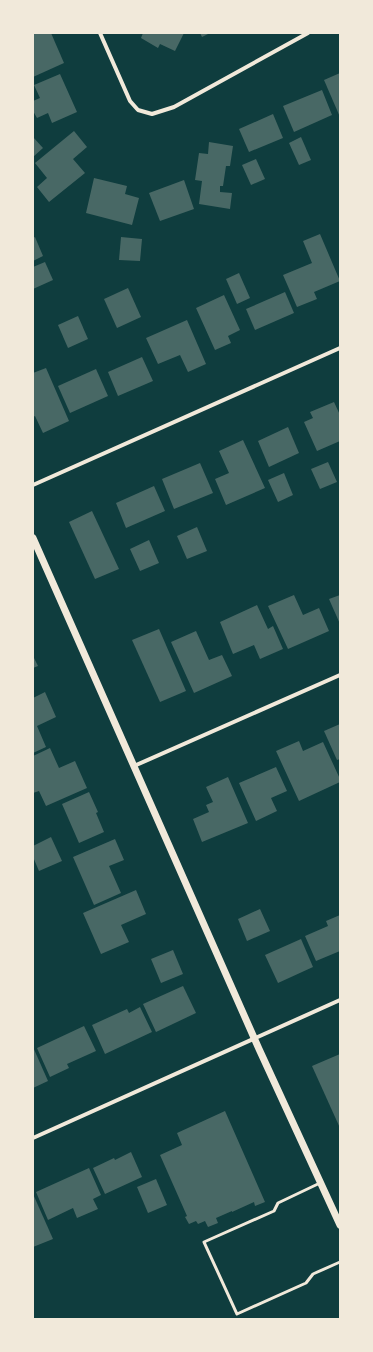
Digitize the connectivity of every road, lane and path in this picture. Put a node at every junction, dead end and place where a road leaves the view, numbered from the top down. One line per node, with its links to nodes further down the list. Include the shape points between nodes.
1 (100, 33): 2 (street, via 130,100 138,110 152,114 174,107)
2 (308, 33)
3 (340, 348): 4 (street)
4 (33, 485)
5 (33, 538): 7 (street)
6 (340, 675): 7 (street)
7 (134, 766): 9 (street)
8 (340, 1000): 9 (street)
9 (254, 1039): 10 (street); 11 (street)
10 (33, 1138)
11 (320, 1183): 12 (street); 13 (lane, via 278,1203 274,1212 204,1242 237,1314 306,1283 313,1274)
12 (340, 1225)
13 (340, 1262)

